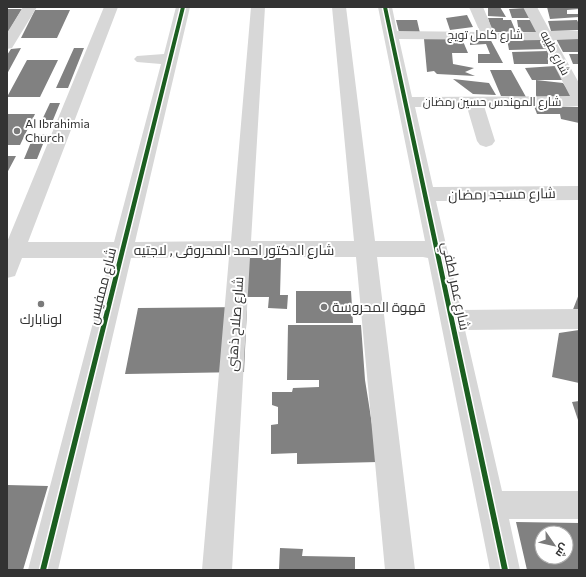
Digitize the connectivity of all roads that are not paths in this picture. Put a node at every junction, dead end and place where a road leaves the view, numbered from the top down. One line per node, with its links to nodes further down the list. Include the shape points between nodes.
1 (30, 7): 13 (street)
2 (111, 7): 23 (street)
3 (183, 7): 15 (street, شارع ممفيس)
4 (258, 7): 25 (street, شارع صلاح ذهنى)
5 (339, 7): 26 (street)
6 (385, 7): 10 (street, شارع عمر لطفي)
7 (476, 7): 12 (street)
8 (530, 7): 11 (street, شارع طيبه)
9 (579, 34): 11 (street, شارع كامل تويج)
10 (391, 35): 12 (street, شارع كامل تويج); 18 (street, شارع عمر لطفي)
11 (545, 35): 12 (street, شارع كامل تويج); 16 (street, شارع طيبه)
12 (489, 37)
13 (7, 45)
14 (142, 59): 15 (street)
15 (170, 59): 24 (street, شارع ممفيس)
16 (579, 98)
17 (579, 101): 19 (street, شارع المهندس حسين رمضان)
18 (405, 102): 19 (street, شارع المهندس حسين رمضان); 22 (street, شارع عمر لطفي)
19 (474, 102): 20 (street)
20 (486, 141)
21 (579, 193): 22 (street, شارع مسجد رمضان)
22 (425, 194): 27 (street, شارع عمر لطفي)
23 (11, 250): 24 (street, شارع الدكتور احمد المحروقى , لاجتيه); 28 (street)
24 (123, 250): 25 (street, شارع الدكتور احمد المحروقى , لاجتيه); 33 (street, شارع ممفيس)
25 (240, 250): 26 (street, شارع الدكتور احمد المحروقى , لاجتيه); 34 (street, شارع صلاح ذهنى)
26 (365, 250): 27 (street, شارع الدكتور احمد المحروقى , لاجتيه); 35 (street)
27 (437, 251): 30 (street, شارع عمر لطفي)
28 (7, 270)
29 (579, 319): 30 (street)
30 (451, 320): 31 (street, شارع عمر لطفي)
31 (490, 505): 32 (street); 36 (street, شارع عمر لطفي)
32 (579, 505)
33 (44, 570)
34 (217, 570)
35 (400, 570)
36 (505, 570)

